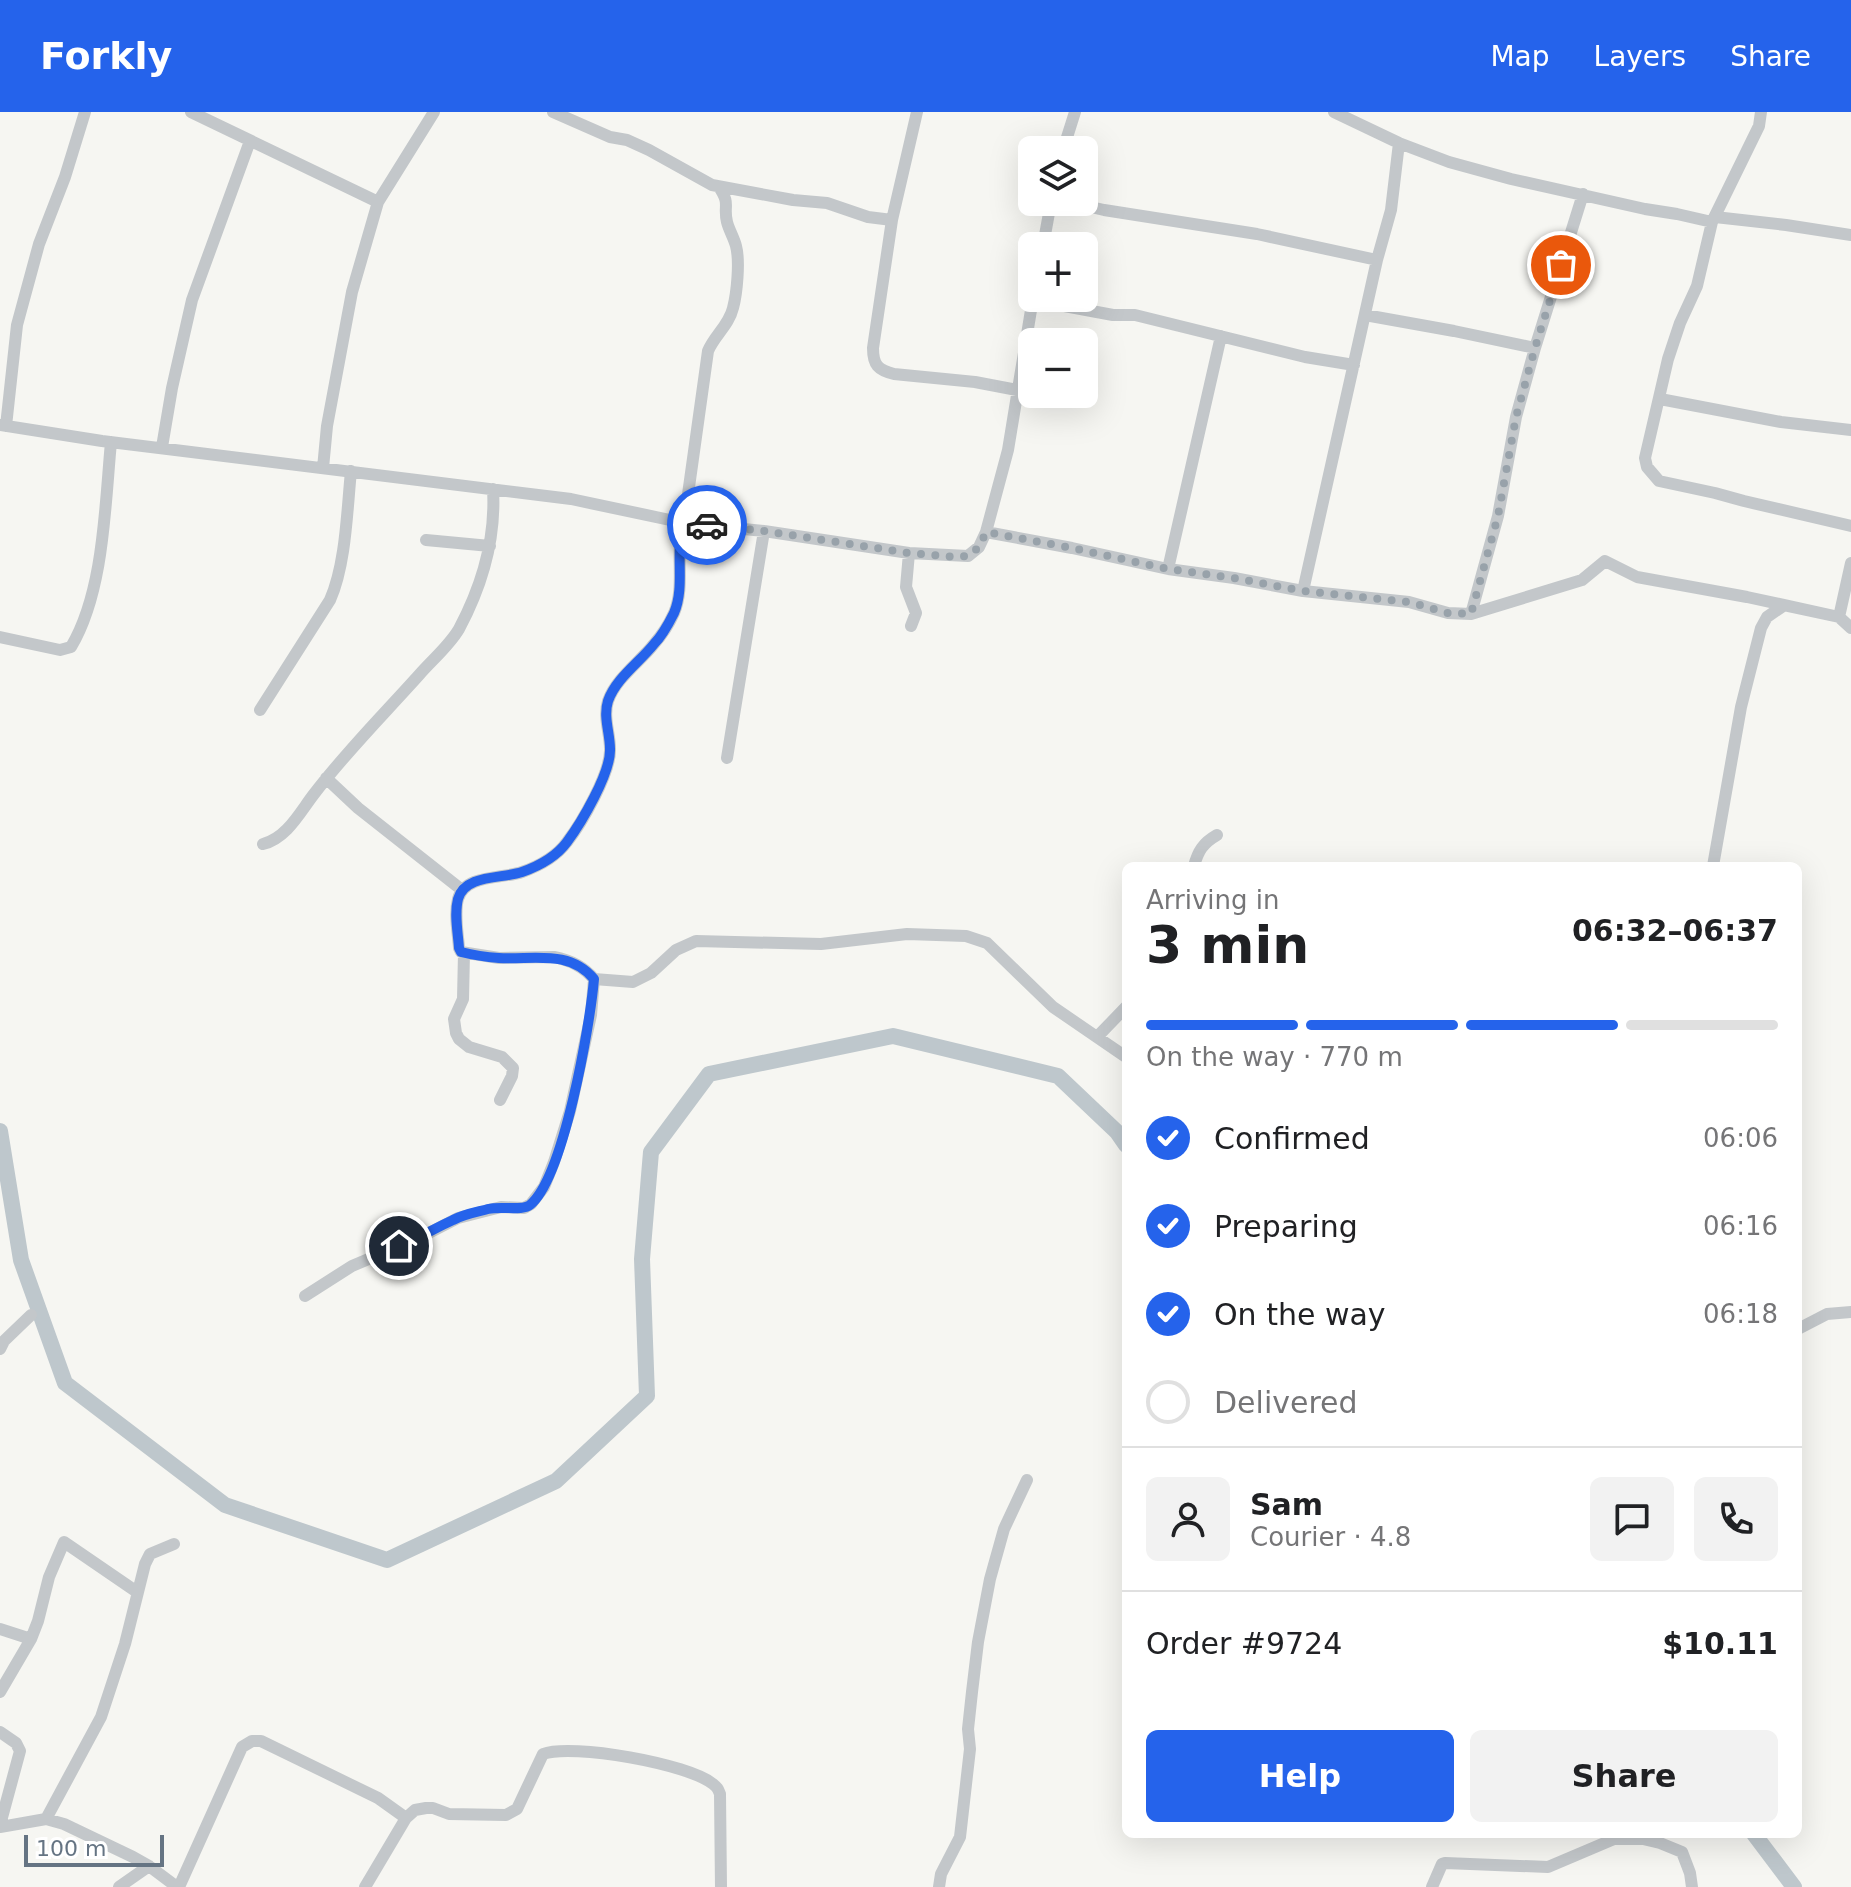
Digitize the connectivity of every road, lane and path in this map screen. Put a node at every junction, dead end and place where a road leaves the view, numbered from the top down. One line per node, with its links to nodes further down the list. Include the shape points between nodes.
1 (85, 112): 28 (street, via 17,325)
2 (191, 112): 10 (street)
3 (434, 112): 14 (street)
4 (553, 112): 12 (street, via 630,141)
5 (917, 112): 17 (street)
6 (1075, 112): 9 (street)
7 (1334, 112): 11 (street)
8 (1761, 112): 16 (street)
9 (1067, 136)
10 (250, 141): 14 (street); 31 (street, via 192,300)
11 (1399, 143): 13 (street, via 1449,162); 19 (street, via 1391,210)
12 (719, 187): 17 (street, via 827,203); 35 (street, via 727,200 738,260 734,300 708,351)
13 (1583, 194): 16 (street); 24 (street)
14 (378, 202): 32 (street, via 352,292)
15 (1098, 209): 19 (street)
16 (1714, 219): 18 (street); 27 (street)
17 (892, 220): 26 (street, via 873,348 878,368)
18 (1851, 235)
19 (1377, 260): 22 (street)
20 (1030, 312): 26 (street)
21 (1097, 312): 23 (street, via 1135,315)
22 (1365, 315): 24 (street); 25 (street)
23 (1221, 336): 25 (street); 43 (street)
24 (1535, 348): 46 (street)
25 (1354, 365): 44 (street)
26 (1017, 390): 38 (street, via 1008,450)
27 (1660, 399): 29 (street); 36 (street, via 1645,458 1659,481)
28 (3, 426): 30 (street)
29 (1851, 430)
30 (111, 442): 31 (street); 50 (street, via 92,598 71,647 60,650)
31 (162, 447): 32 (street)
32 (323, 468): 33 (street)
33 (351, 471): 34 (street); 51 (street, via 332,596)
34 (493, 489): 35 (street); 40 (street)
35 (684, 523): 37 (street); 58 (street, via 677,604 655,643 607,703 611,751 584,818 550,859)
36 (1851, 526)
37 (764, 531): 41 (street); 52 (street)
38 (986, 532): 41 (street, via 968,556); 43 (street)
39 (426, 540): 40 (street)
40 (490, 546): 53 (street, via 456,633)
41 (909, 553): 48 (street, via 906,587 916,613)
42 (1851, 563): 47 (street)
43 (1168, 569): 44 (street)
44 (1303, 591): 46 (street)
45 (1783, 606): 46 (street, via 1637,577 1605,561 1582,580); 47 (street); 57 (street, via 1761,628)
46 (1471, 614)
47 (1839, 617): 49 (street)
48 (911, 626)
49 (1851, 628)
50 (0, 637)
51 (260, 710)
52 (727, 758)
53 (326, 778): 55 (street, via 282,835); 58 (street)
54 (1217, 835): 56 (street, via 1206,842)
55 (263, 844)
56 (1195, 862)
57 (1714, 862)
58 (462, 890): 59 (street, via 457,910 459,948)
59 (464, 953): 60 (street, via 554,957 572,961); 64 (street, via 463,999 454,1026 469,1047 502,1057 513,1068)
60 (594, 979): 62 (street, via 633,982 696,941 821,944 907,934 966,936 987,943 1036,993); 65 (street, via 570,1111 544,1187 531,1204 458,1218 352,1266)
61 (1122, 1011): 62 (street)
62 (1097, 1037): 63 (street)
63 (1122, 1054)
64 (500, 1100)
65 (305, 1296)
66 (1851, 1312): 68 (street, via 1827,1314)
67 (31, 1315): 69 (street)
68 (1802, 1327)
69 (0, 1349)
70 (1027, 1480): 86 (street, via 1004,1529 990,1579 972,1692 960,1837)
71 (174, 1544): 72 (street, via 150,1554)
72 (137, 1592): 74 (street, via 64,1542); 79 (street, via 101,1717)
73 (0, 1629): 74 (street)
74 (31, 1639): 75 (street)
75 (0, 1692)
76 (0, 1732): 77 (street, via 20,1748)
77 (5, 1788): 80 (street)
78 (406, 1818): 83 (street, via 369,1793 252,1741 242,1747); 84 (street); 85 (street, via 426,1808 506,1815 517,1809 543,1754 592,1751 624,1756 696,1775 718,1789)
79 (46, 1819): 80 (street); 81 (street)
80 (0, 1826)
81 (149, 1866): 82 (street); 83 (street)
82 (119, 1887)
83 (178, 1887)
84 (365, 1887)
85 (721, 1887)
86 (939, 1887)
87 (1432, 1887): 88 (street, via 1445,1863 1548,1867 1614,1839 1632,1838 1682,1852)
88 (1692, 1887)

